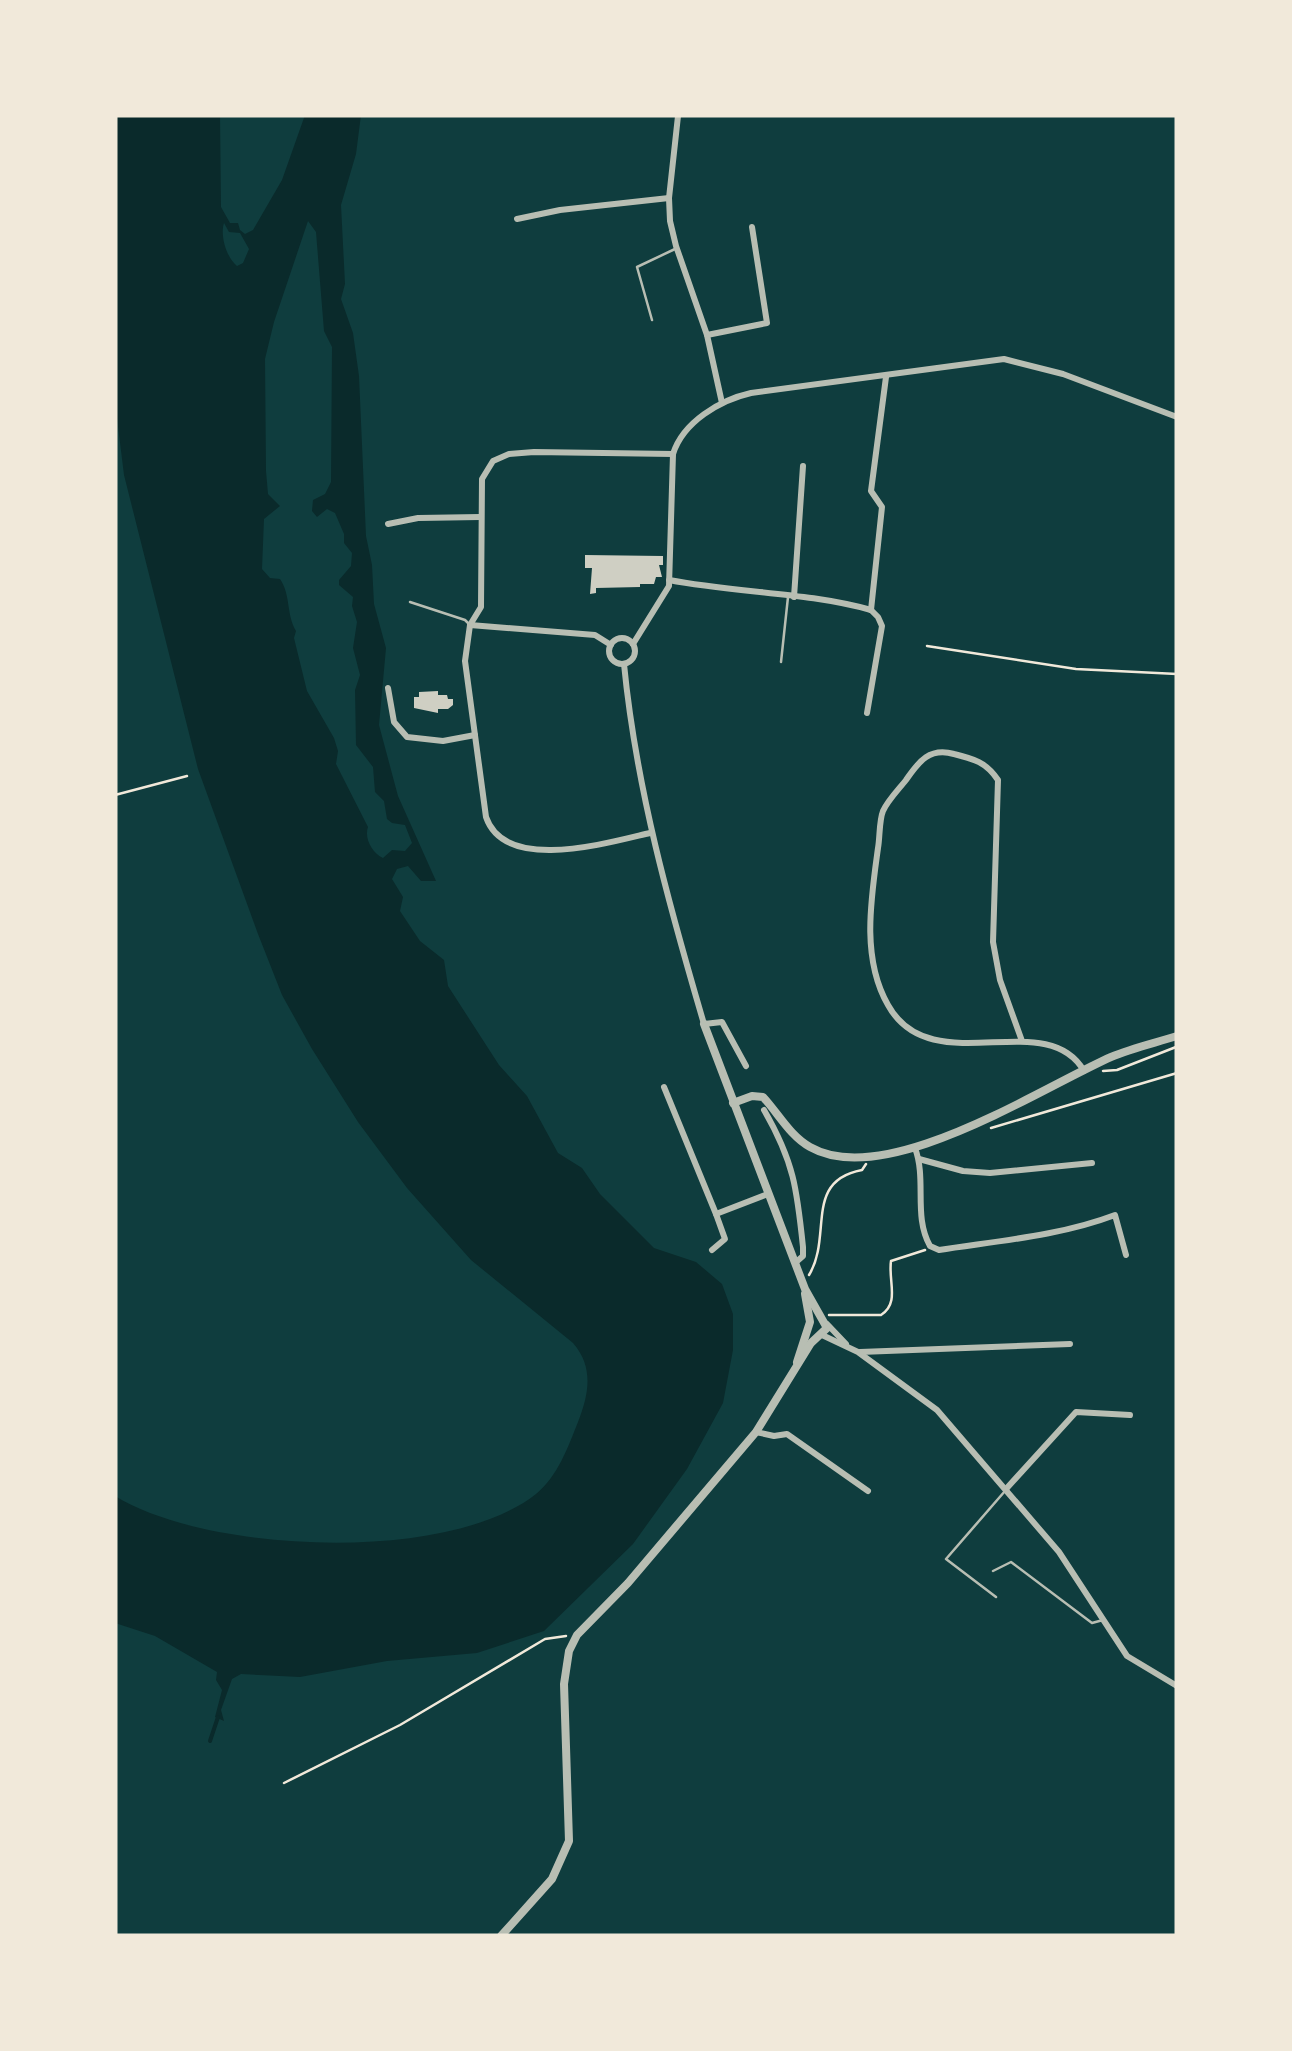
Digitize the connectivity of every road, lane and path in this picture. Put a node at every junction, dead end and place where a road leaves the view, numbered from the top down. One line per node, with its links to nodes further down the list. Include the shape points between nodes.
1 (678, 116): 2 (street)
2 (669, 198): 3 (street); 5 (street)
3 (517, 219)
4 (752, 228): 7 (street, via 767,323)
5 (676, 248): 6 (lane, via 637,267); 7 (street)
6 (652, 320)
7 (707, 335): 9 (street)
8 (886, 377): 9 (street); 10 (street, via 1004,359); 18 (street, via 871,491 882,507)
9 (722, 402): 11 (street, via 681,435)
10 (1177, 417)
11 (673, 454): 13 (street, via 510,454 493,461 482,479); 15 (street)
12 (803, 466): 16 (street)
13 (480, 517): 14 (street); 19 (street, via 481,606)
14 (388, 524)
15 (670, 580): 16 (street); 21 (street)
16 (791, 596): 18 (street); 23 (lane)
17 (410, 602): 19 (lane)
18 (871, 610): 27 (street, via 882,626)
19 (470, 625): 20 (street, via 595,635); 28 (street, via 465,661)
20 (611, 644): 21 (street, via 622,638); 24 (street, via 612,660)
21 (633, 644): 24 (street, via 634,656)
22 (927, 646): 25 (path, via 1076,669)
23 (781, 662)
24 (624, 664): 31 (street)
25 (1177, 674)
26 (388, 688): 28 (street, via 394,722 406,737 442,741)
27 (867, 713)
28 (475, 735): 31 (street, via 486,817 500,840 514,848 584,848)
29 (188, 776): 30 (path)
30 (115, 794)
31 (650, 833): 32 (street)
32 (704, 1024): 37 (street, via 722,1022); 41 (street)
33 (1177, 1036): 36 (street)
34 (1022, 1040): 34 (street, via 958,1044 927,1038 902,1025 877,982 870,901 884,810 919,760 936,752 980,761 998,780 993,942); 38 (street, via 1074,1055)
35 (1177, 1047): 36 (path, via 1116,1070 1102,1071)
36 (1098, 1064): 38 (street)
37 (746, 1066)
38 (1085, 1072): 44 (street)
39 (1177, 1073): 43 (path)
40 (664, 1087): 49 (street)
41 (733, 1104): 45 (street, via 763,1096 812,1149); 48 (street)
42 (764, 1110): 53 (street, via 797,1184 803,1247)
43 (988, 1128)
44 (915, 1148): 45 (street); 46 (street)
45 (867, 1158): 54 (path, via 862,1170 829,1187)
46 (919, 1159): 47 (street, via 990,1173); 50 (street, via 921,1218)
47 (1092, 1164)
48 (768, 1194): 49 (street); 53 (street)
49 (716, 1214): 51 (street, via 724,1239)
50 (930, 1246): 52 (street, via 1052,1232 1115,1215); 55 (path, via 891,1261 888,1312)
51 (712, 1250)
52 (1126, 1255)
53 (796, 1263): 54 (street)
54 (806, 1285): 55 (street); 56 (street)
55 (825, 1318): 56 (street); 57 (street); 59 (street)
56 (809, 1326): 57 (street); 61 (street)
57 (820, 1336): 59 (street); 61 (street)
58 (1070, 1344): 60 (street)
59 (847, 1345): 60 (street)
60 (858, 1352): 64 (street, via 937,1410)
61 (797, 1367): 63 (street)
62 (1130, 1416): 64 (street, via 1076,1412)
63 (756, 1432): 65 (street, via 787,1434); 69 (street)
64 (1006, 1490): 67 (lane, via 946,1559); 68 (street)
65 (868, 1492)
66 (994, 1571): 68 (lane, via 1011,1562 1092,1623)
67 (996, 1597)
68 (1104, 1620): 70 (street, via 1127,1656)
69 (577, 1635): 71 (path, via 545,1639 400,1725); 72 (street, via 564,1684 569,1840 552,1880)
70 (1177, 1686)
71 (284, 1782)
72 (501, 1936)

